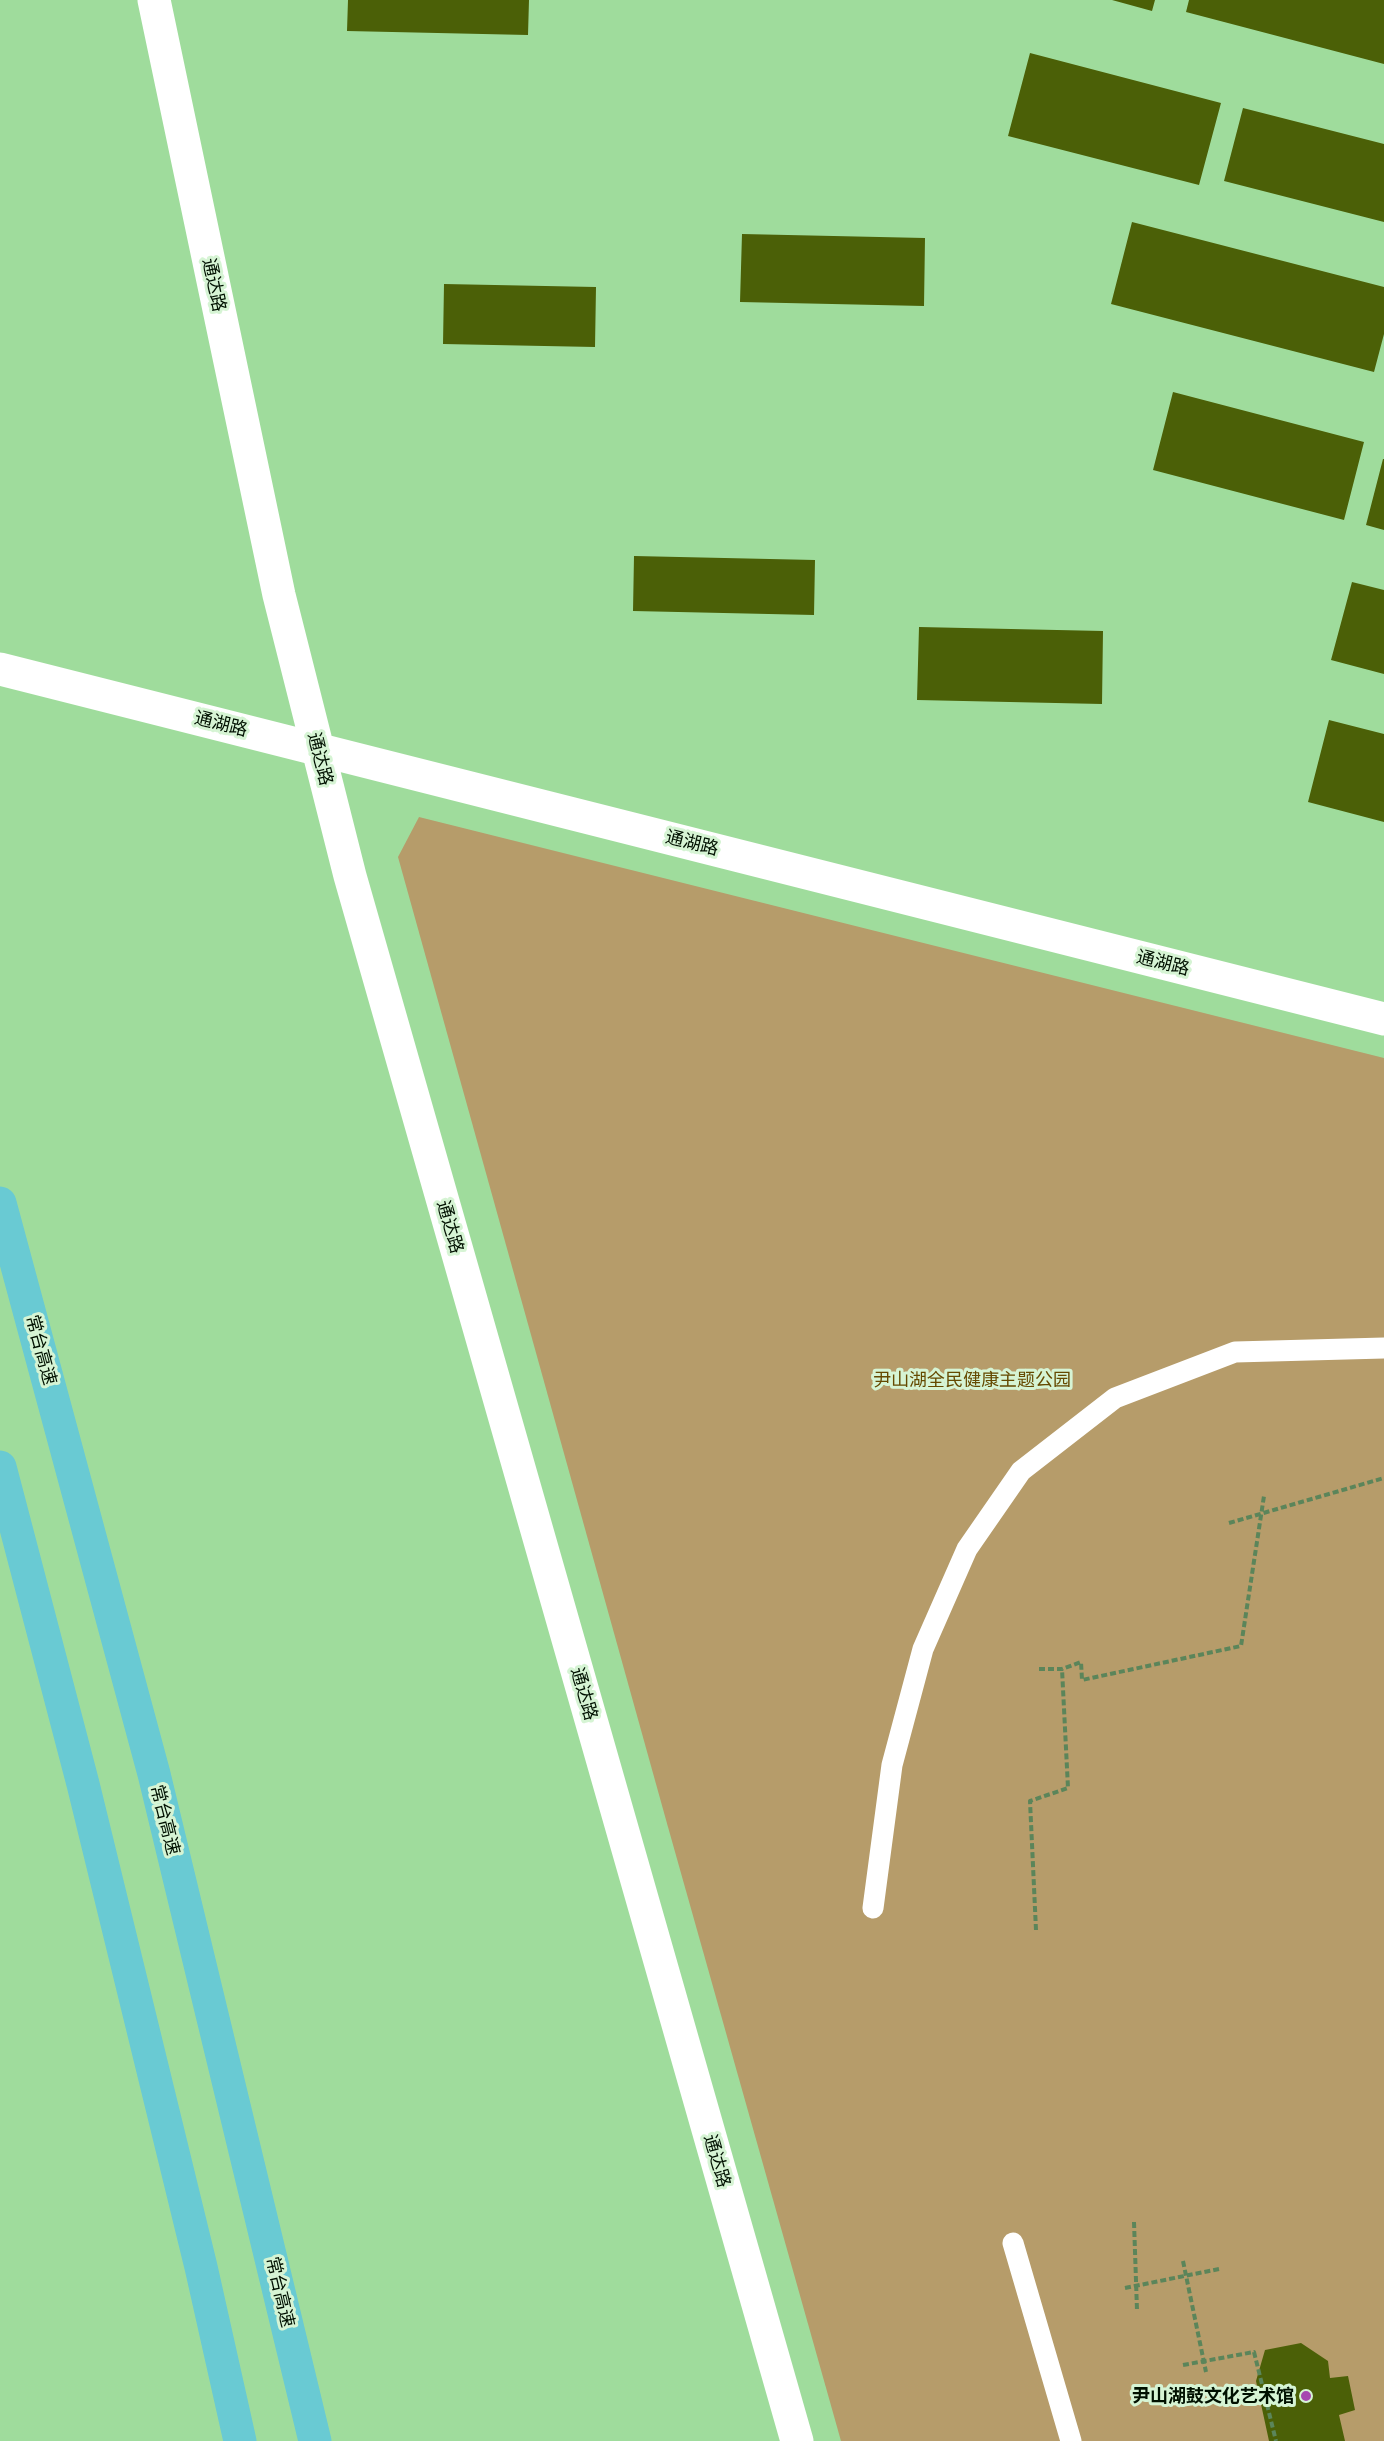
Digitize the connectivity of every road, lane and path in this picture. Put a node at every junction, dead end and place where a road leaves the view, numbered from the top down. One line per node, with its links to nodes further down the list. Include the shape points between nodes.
1 (154, 0): 29 (main road, 通达路, via 279,595 350,876)
2 (0, 669): 3 (main road, 通湖路)
3 (1384, 1019)
4 (0, 1203): 28 (highway, 常台高速, via 154,1774)
5 (1384, 1348): 13 (lane, via 1235,1352 1115,1398 1021,1471 967,1549 923,1649 892,1765)
6 (0, 1467): 18 (highway, via 83,1784)
7 (1384, 1478): 9 (path)
8 (1264, 1496): 9 (path)
9 (1262, 1512): 10 (path); 12 (path, via 1241,1646 1082,1680 1081,1662)
10 (1229, 1523)
11 (1039, 1669): 12 (path)
12 (1062, 1669): 14 (path, via 1068,1788 1030,1801)
13 (873, 1908)
14 (1036, 1930)
15 (1134, 2222): 21 (path)
16 (1013, 2243): 30 (lane)
17 (1183, 2261): 20 (path)
18 (201, 2266): 26 (highway); 27 (highway)
19 (1219, 2269): 20 (path)
20 (1186, 2274): 21 (path); 25 (path)
21 (1137, 2286): 22 (path); 23 (path)
22 (1125, 2288)
23 (1137, 2310)
24 (1182, 2365): 31 (path, via 1254,2352)
25 (1206, 2372)
26 (223, 2441)
27 (240, 2441)
28 (315, 2441)
29 (797, 2441)
30 (1071, 2441)
31 (1276, 2441)

